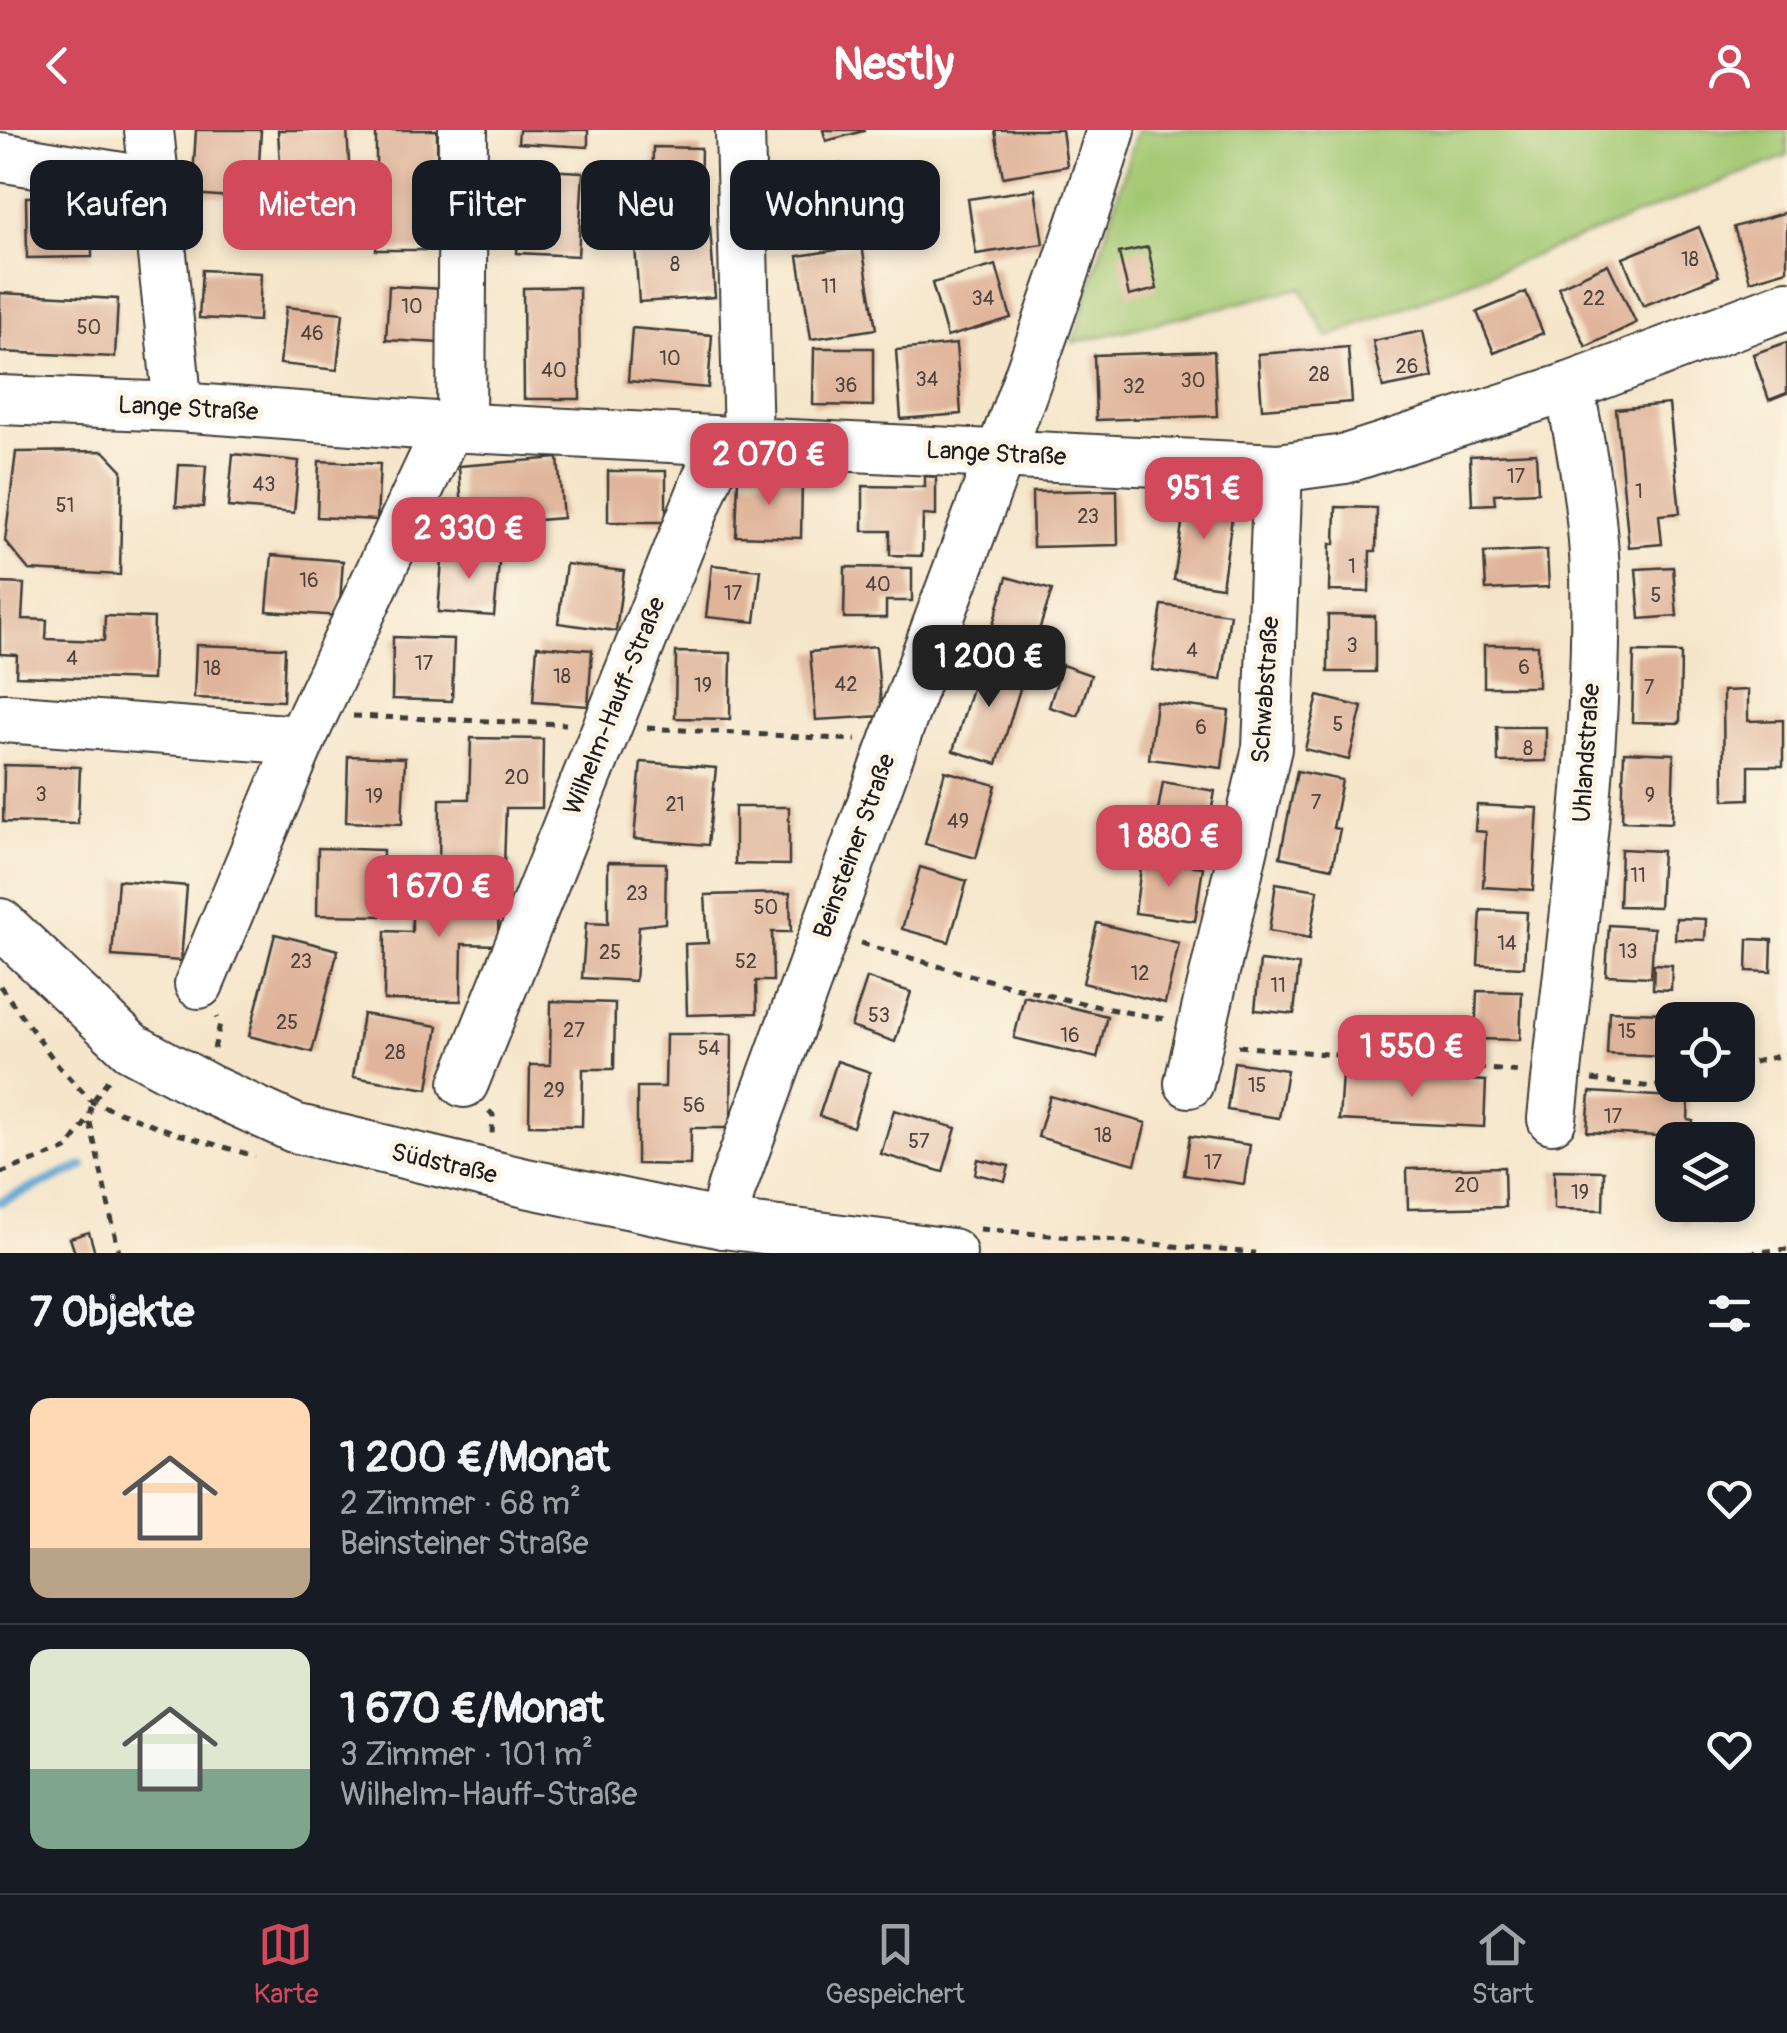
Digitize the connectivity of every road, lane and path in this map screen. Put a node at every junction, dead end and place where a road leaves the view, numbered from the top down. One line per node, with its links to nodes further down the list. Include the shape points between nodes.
1 (149, 130): 6 (street)
2 (462, 130): 13 (street)
3 (740, 130): 14 (street, Wilhelm-Hauff-Straße)
4 (1111, 130): 15 (street, Beinsteiner Straße)
5 (0, 157): 7 (street)
6 (151, 160)
7 (30, 162)
8 (160, 250): 12 (street)
9 (1787, 305): 10 (street, Lange Straße)
10 (1569, 387): 16 (street, Lange Straße, via 1345,459); 30 (street, Uhlandstraße, via 1595,573 1593,685)
11 (0, 400): 12 (street, Lange Straße)
12 (178, 407): 13 (street, Lange Straße)
13 (454, 427): 14 (street, Lange Straße); 19 (street)
14 (735, 441): 15 (street, Lange Straße); 18 (street, Wilhelm-Hauff-Straße)
15 (1001, 455): 16 (street, Lange Straße); 20 (street, Beinsteiner Straße)
16 (1278, 468): 25 (street, Schwabstraße, via 1267,748)
17 (4, 718): 19 (street)
18 (608, 726): 19 (path); 20 (path); 28 (street, Wilhelm-Hauff-Straße)
19 (307, 727): 23 (street)
20 (894, 742): 22 (street, Beinsteiner Straße)
21 (0, 923): 33 (street, Südstraße, via 131,1047 294,1128)
22 (823, 932): 25 (path, via 1081,1005); 33 (street, Beinsteiner Straße)
23 (199, 984)
24 (0, 986): 31 (path, via 92,1102)
25 (1197, 1050): 30 (path)
26 (1787, 1054): 27 (path)
27 (1755, 1062)
28 (464, 1083)
29 (1655, 1086): 30 (path)
30 (1554, 1097)
31 (89, 1118): 32 (path, via 67,1150); 36 (path)
32 (0, 1173)
33 (722, 1224): 34 (street, Südstraße)
34 (936, 1245): 37 (path)
35 (1787, 1249): 38 (path)
36 (119, 1253)
37 (1256, 1253)
38 (1748, 1253)

